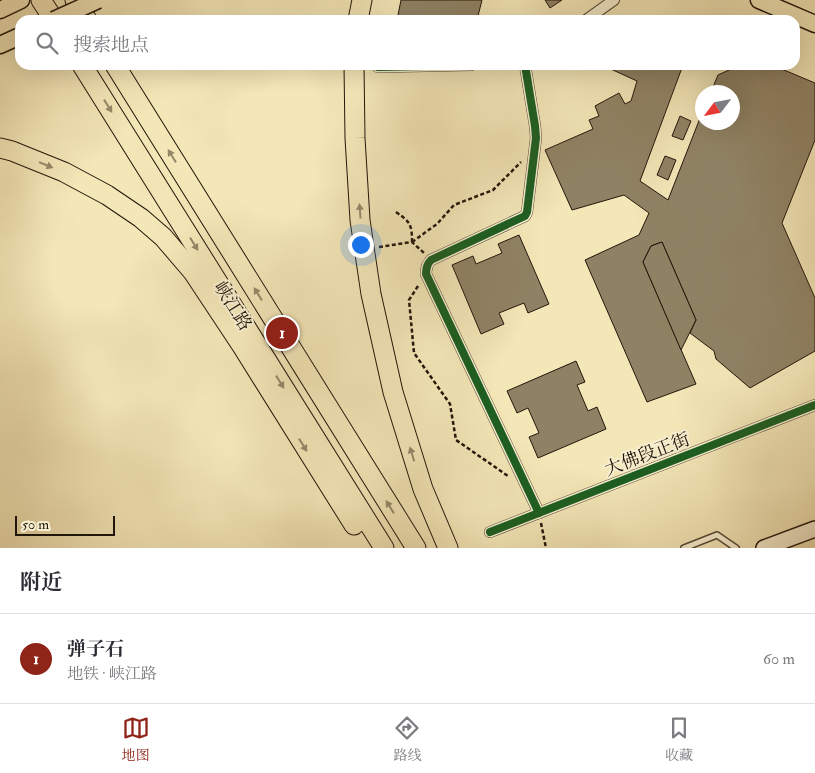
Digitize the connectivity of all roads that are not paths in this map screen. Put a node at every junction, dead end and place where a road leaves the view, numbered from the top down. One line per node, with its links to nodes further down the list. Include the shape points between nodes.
1 (21, 0): 9 (main road)
2 (41, 0): 10 (highway)
3 (75, 0): 12 (highway)
4 (98, 0): 11 (main road, bridge)
5 (354, 0): 13 (highway)
6 (362, 0): 14 (highway)
7 (614, 0): 15 (street)
8 (759, 0): 16 (main road)
9 (0, 10)
10 (51, 15)
11 (65, 15)
12 (84, 15)
13 (356, 15)
14 (358, 15)
15 (593, 15)
16 (794, 15)
17 (800, 18): 18 (main road)
18 (815, 24)
19 (15, 38): 20 (main road)
20 (0, 45)
21 (85, 70): 31 (highway, 峡江路, one-way to 31)
22 (118, 70): 32 (highway, 峡江路, one-way to 22)
23 (354, 70): 33 (highway, one-way to 23, via 423,489 392,392 371,294 360,220)
24 (526, 70): 27 (street, via 535,126 527,212 525,216 431,260 426,274)
25 (0, 148): 30 (highway, one-way to 30, via 64,172 107,195 163,237 193,272)
26 (815, 405): 27 (street, 大佛段正街)
27 (539, 513): 29 (street, 大佛段正街)
28 (815, 529): 36 (street)
29 (490, 532)
30 (370, 548)
31 (384, 548)
32 (416, 548)
33 (448, 548)
34 (684, 548): 35 (lane, via 717,535)
35 (736, 548)
36 (764, 548)

